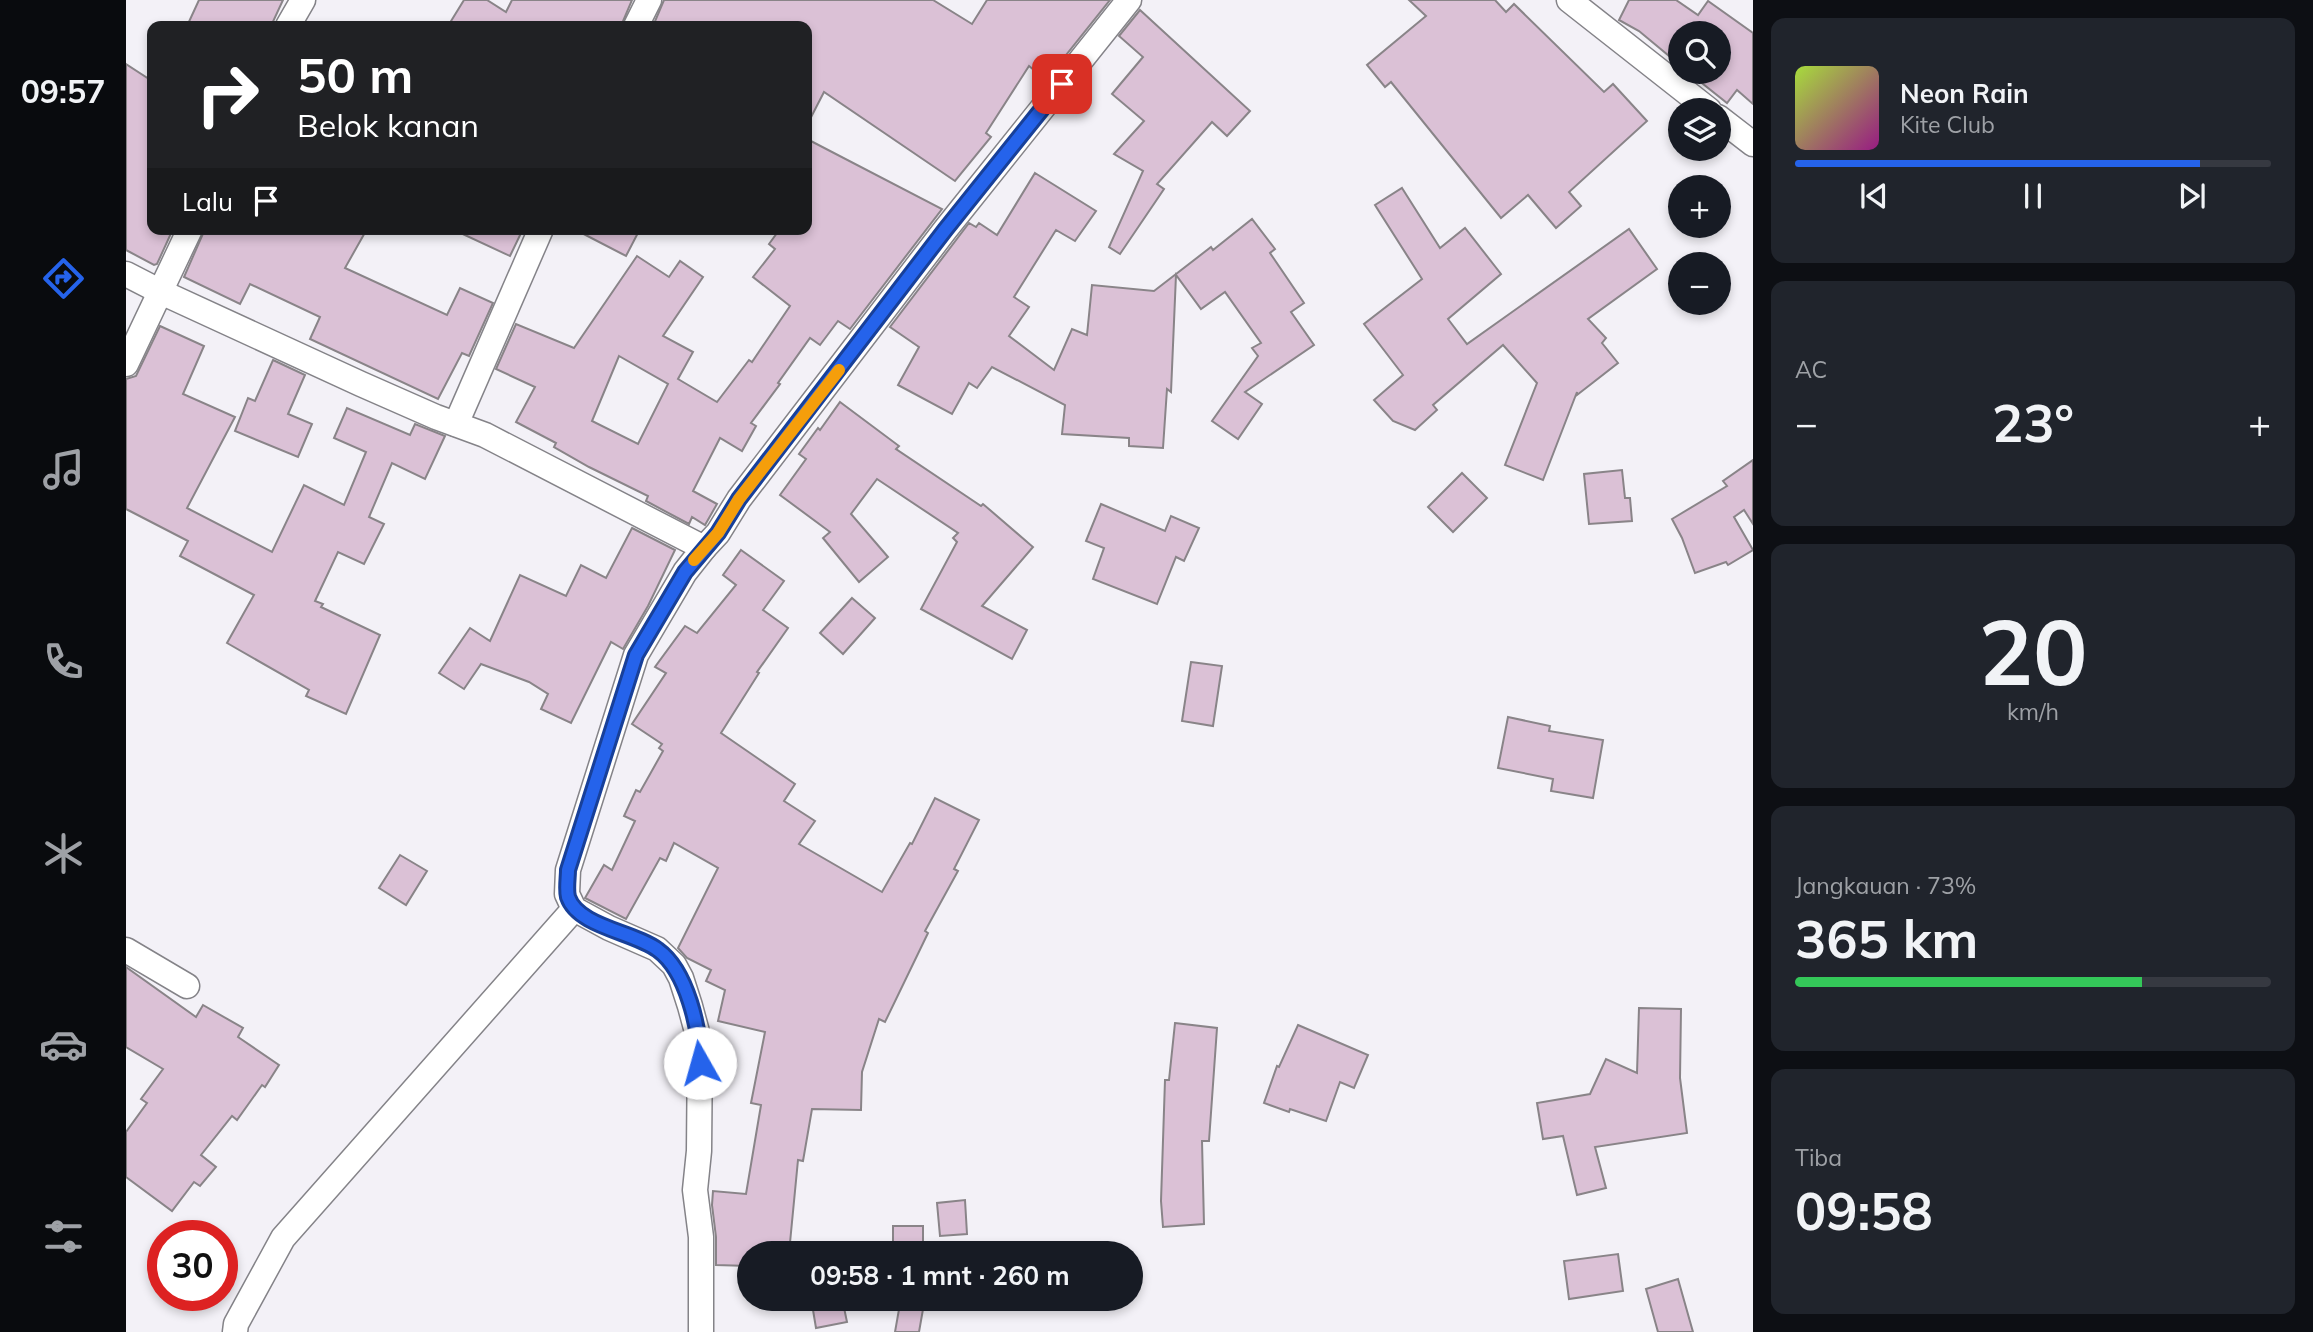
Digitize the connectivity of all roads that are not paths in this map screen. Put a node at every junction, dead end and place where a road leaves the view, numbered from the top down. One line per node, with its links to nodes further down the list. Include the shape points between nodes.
1 (303, 0): 5 (street)
2 (649, 0): 6 (street)
3 (1129, 0): 16 (street, via 937,241)
4 (1569, 0): 7 (street)
5 (291, 21)
6 (638, 21)
7 (1694, 98)
8 (1731, 127): 9 (street)
9 (1753, 144)
10 (187, 235): 13 (street)
11 (538, 235): 15 (street)
12 (126, 274): 13 (street)
13 (161, 292): 14 (street); 15 (street)
14 (126, 364)
15 (456, 424): 16 (street, via 542,463)
16 (704, 548): 17 (street, via 636,655 568,870 567,894)
17 (574, 909): 20 (street, via 283,1238); 21 (street, via 657,949 674,965 690,1006 700,1043 695,1190 701,1237)
18 (126, 950): 19 (street)
19 (187, 986)
20 (235, 1332)
21 (701, 1332)

